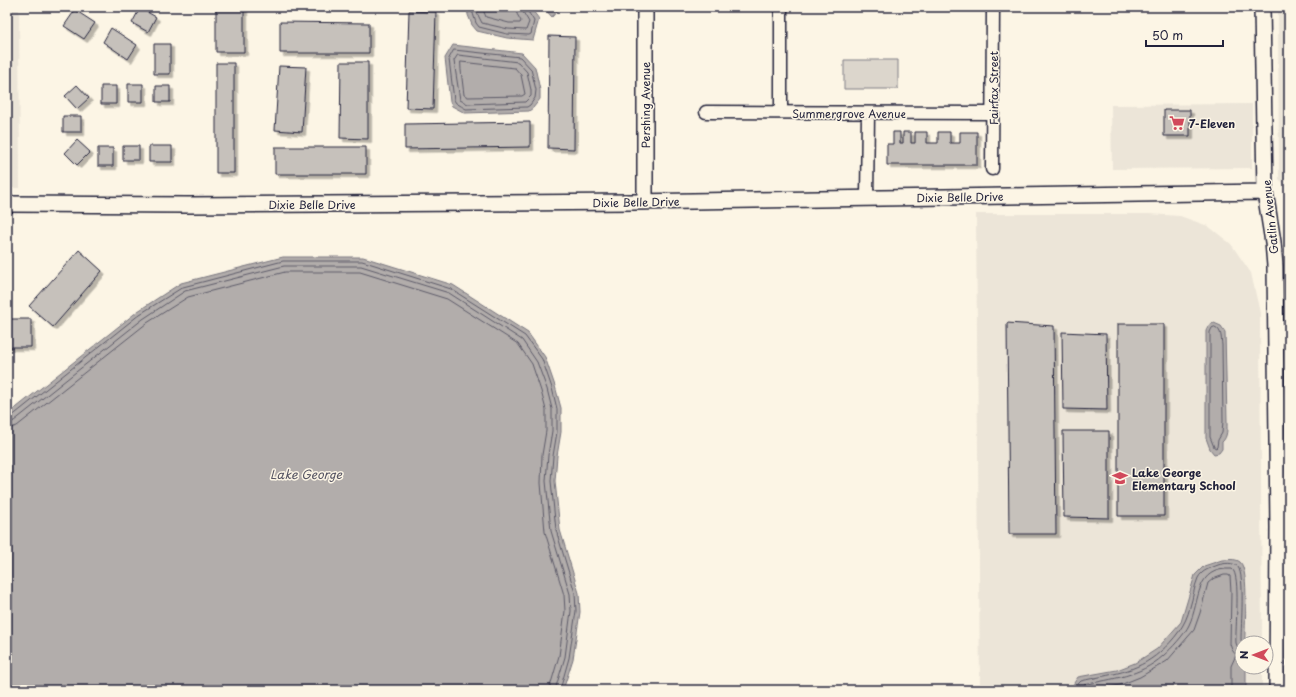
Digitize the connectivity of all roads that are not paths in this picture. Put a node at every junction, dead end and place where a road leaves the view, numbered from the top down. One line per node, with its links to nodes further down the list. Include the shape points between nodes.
1 (645, 7): 12 (street, Pershing Avenue)
2 (781, 7): 6 (street)
3 (993, 7): 8 (street, Fairfax Street)
4 (1262, 7): 10 (street, Gatlin Avenue)
5 (706, 112): 6 (street, Summergrove Avenue)
6 (781, 112): 7 (street, Summergrove Avenue)
7 (868, 113): 8 (street, Summergrove Avenue); 11 (street)
8 (992, 113): 9 (street, Fairfax Street)
9 (992, 169)
10 (1265, 192): 11 (street, Dixie Belle Drive); 14 (street, Gatlin Avenue, via 1273,242)
11 (867, 199): 12 (street, Dixie Belle Drive)
12 (645, 202): 13 (street, Dixie Belle Drive)
13 (7, 204)
14 (1283, 527): 15 (street, Gatlin Avenue)
15 (1277, 690)

